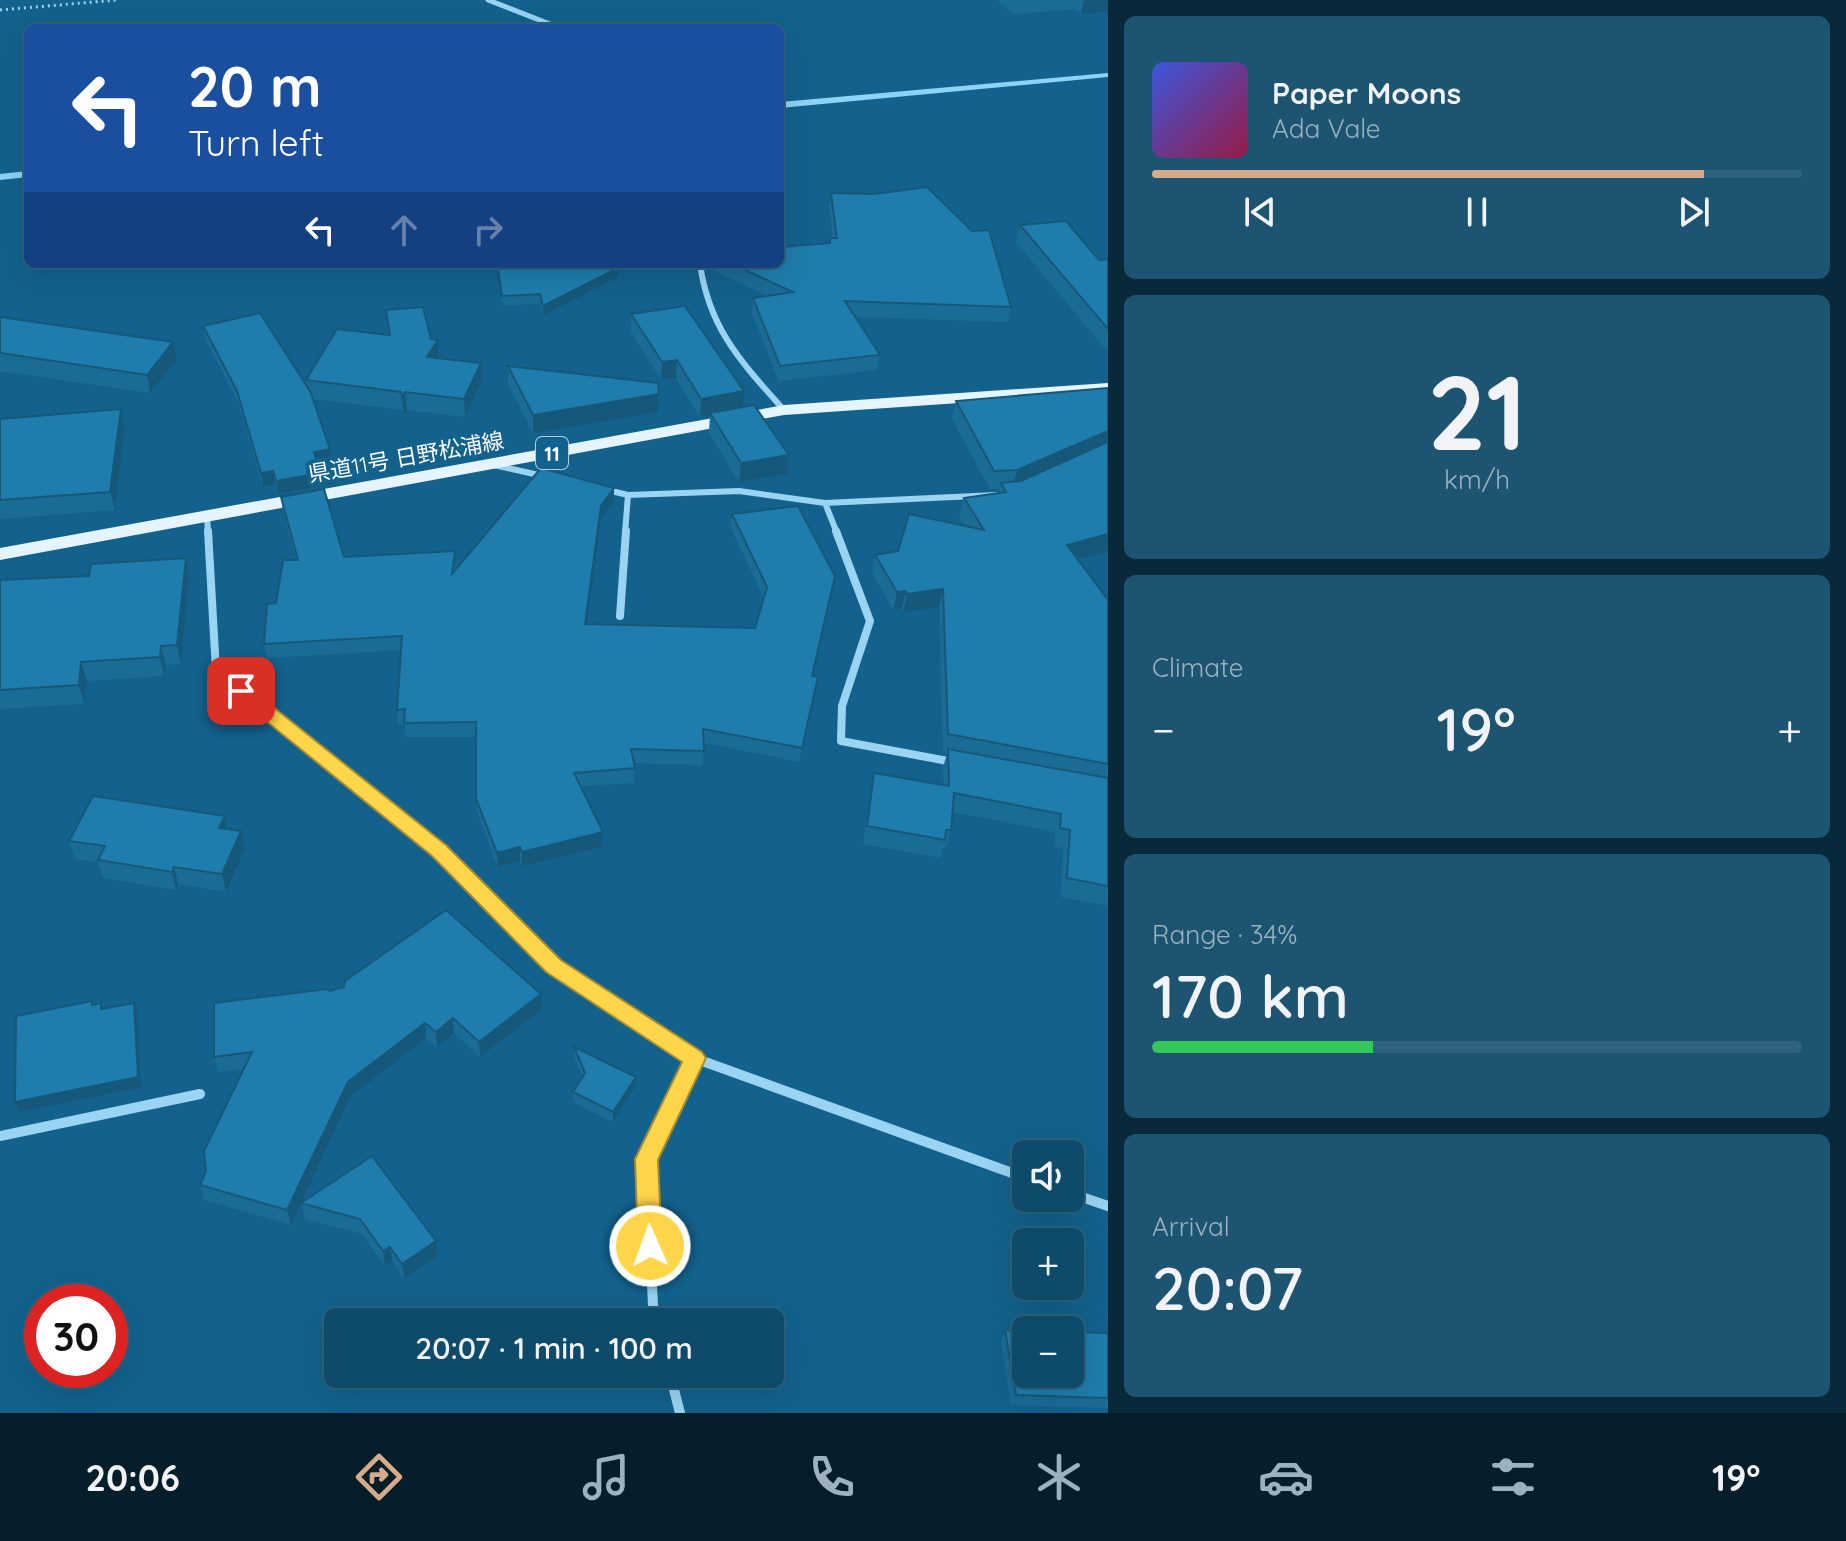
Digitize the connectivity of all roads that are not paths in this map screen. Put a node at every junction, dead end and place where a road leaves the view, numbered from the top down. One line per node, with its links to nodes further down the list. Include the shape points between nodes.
1 (488, 0): 2 (street)
2 (550, 24)
3 (700, 268): 5 (street, via 702,291 717,330)
4 (1108, 388): 5 (main road, 県道11号 日野松浦線 / 11)
5 (784, 410): 6 (main road, 県道11号 日野松浦線 / 11)
6 (490, 464): 7 (street); 12 (main road, 県道11号 日野松浦線 / 11)
7 (551, 478)
8 (597, 488): 9 (street)
9 (628, 495): 11 (street, via 739,491); 14 (street)
10 (998, 495): 11 (street)
11 (825, 503): 15 (street, via 870,621 842,706 841,741)
12 (207, 515): 13 (main road, 県道11号 日野松浦線 / 11); 16 (street, via 216,671 439,850 554,966)
13 (0, 554)
14 (620, 616)
15 (967, 765)
16 (694, 1058): 19 (street); 22 (street, via 646,1159)
17 (200, 1094): 18 (street)
18 (0, 1136)
19 (1012, 1173)
20 (1084, 1198): 21 (street)
21 (1108, 1206)
22 (654, 1308)
23 (674, 1388): 24 (street)
24 (680, 1413)

